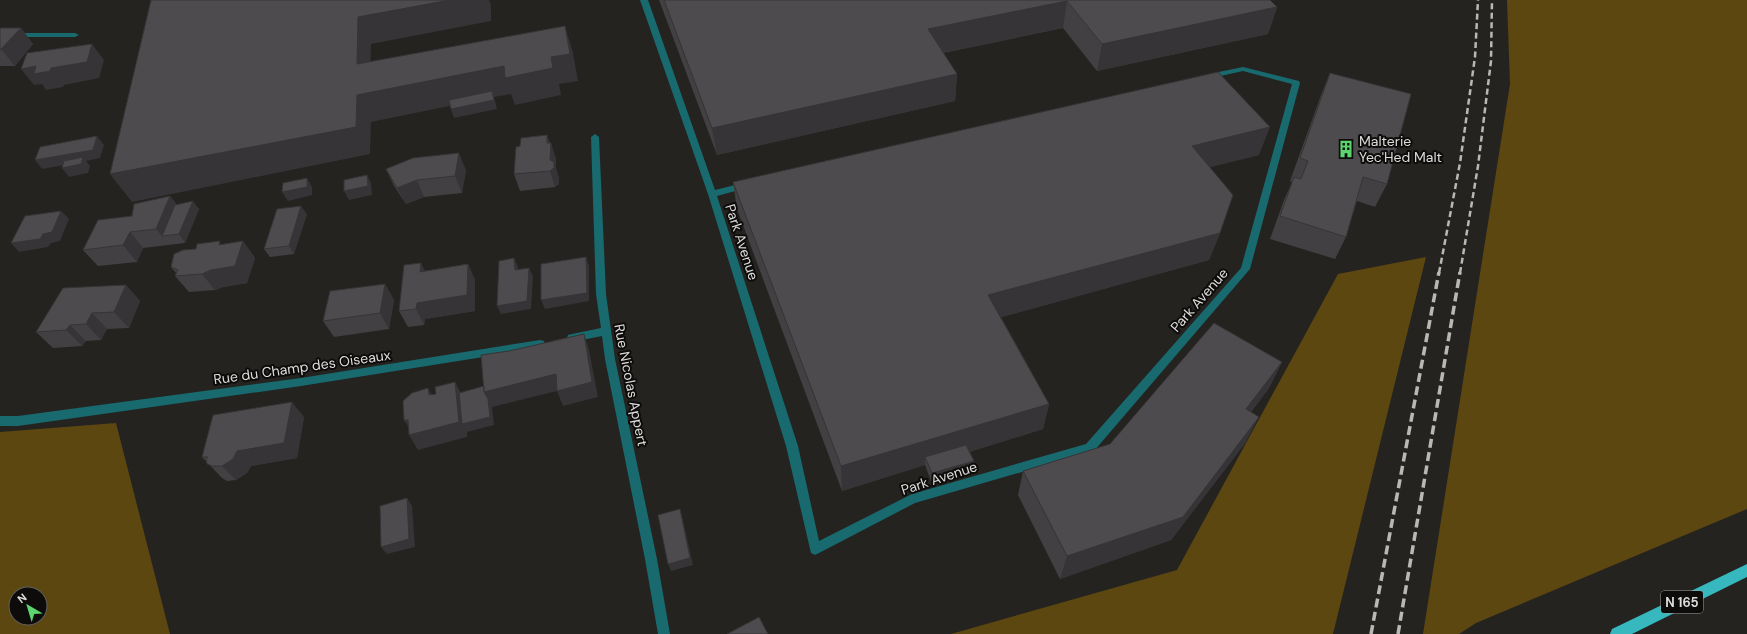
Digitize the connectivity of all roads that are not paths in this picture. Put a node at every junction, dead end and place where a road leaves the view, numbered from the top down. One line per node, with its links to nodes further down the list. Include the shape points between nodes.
1 (644, 0): 7 (street)
2 (75, 34): 3 (street)
3 (0, 35)
4 (1198, 79): 7 (street, Park Avenue, via 1243,69 1296,83 1245,269 1090,448 912,499 815,549 792,446)
5 (595, 137): 8 (street, Rue Nicolas Appert, via 601,294)
6 (757, 183): 7 (street, Park Avenue)
7 (712, 194)
8 (606, 331): 9 (street); 13 (street, Rue Nicolas Appert)
9 (564, 340)
10 (550, 343): 11 (street, Rue du Champ des Oiseaux, via 294,383 18,421)
11 (0, 421)
12 (1747, 570): 14 (highway, N 165)
13 (664, 634)
14 (1617, 634)

